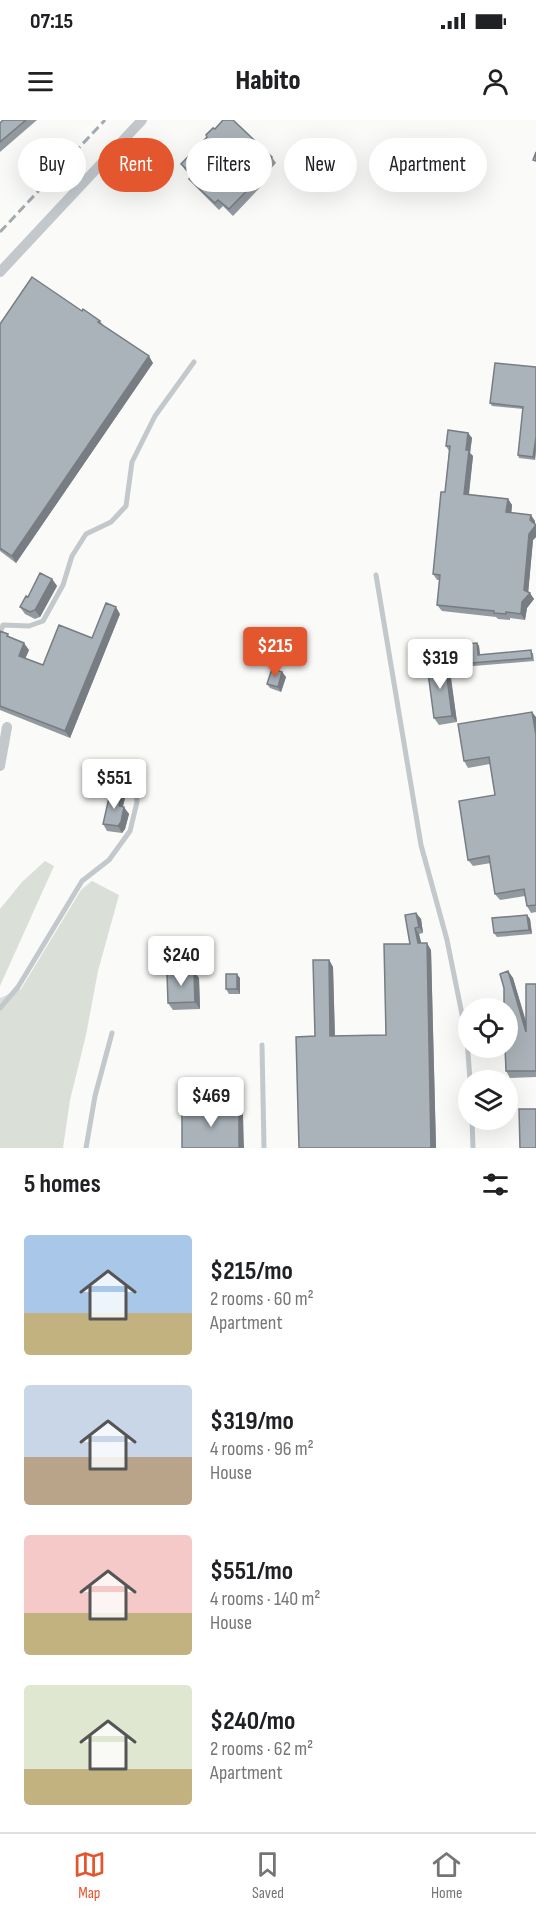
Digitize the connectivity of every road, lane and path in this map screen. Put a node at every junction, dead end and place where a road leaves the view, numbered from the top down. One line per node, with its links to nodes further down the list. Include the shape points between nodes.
1 (142, 120): 2 (street)
2 (0, 272)
3 (194, 362): 5 (lane, via 155,416 132,462 126,506 111,522 86,534 72,556 63,585 44,621 29,626 3,625)
4 (376, 575): 12 (lane, via 421,845 447,940)
5 (0, 633)
6 (3, 725): 8 (street)
7 (135, 765): 9 (lane, via 137,802 130,831 109,860 82,881 18,987)
8 (0, 766)
9 (0, 1008)
10 (112, 1033): 14 (lane)
11 (262, 1045): 15 (lane)
12 (469, 1070)
13 (472, 1130): 16 (lane)
14 (86, 1148)
15 (264, 1148)
16 (473, 1148)

